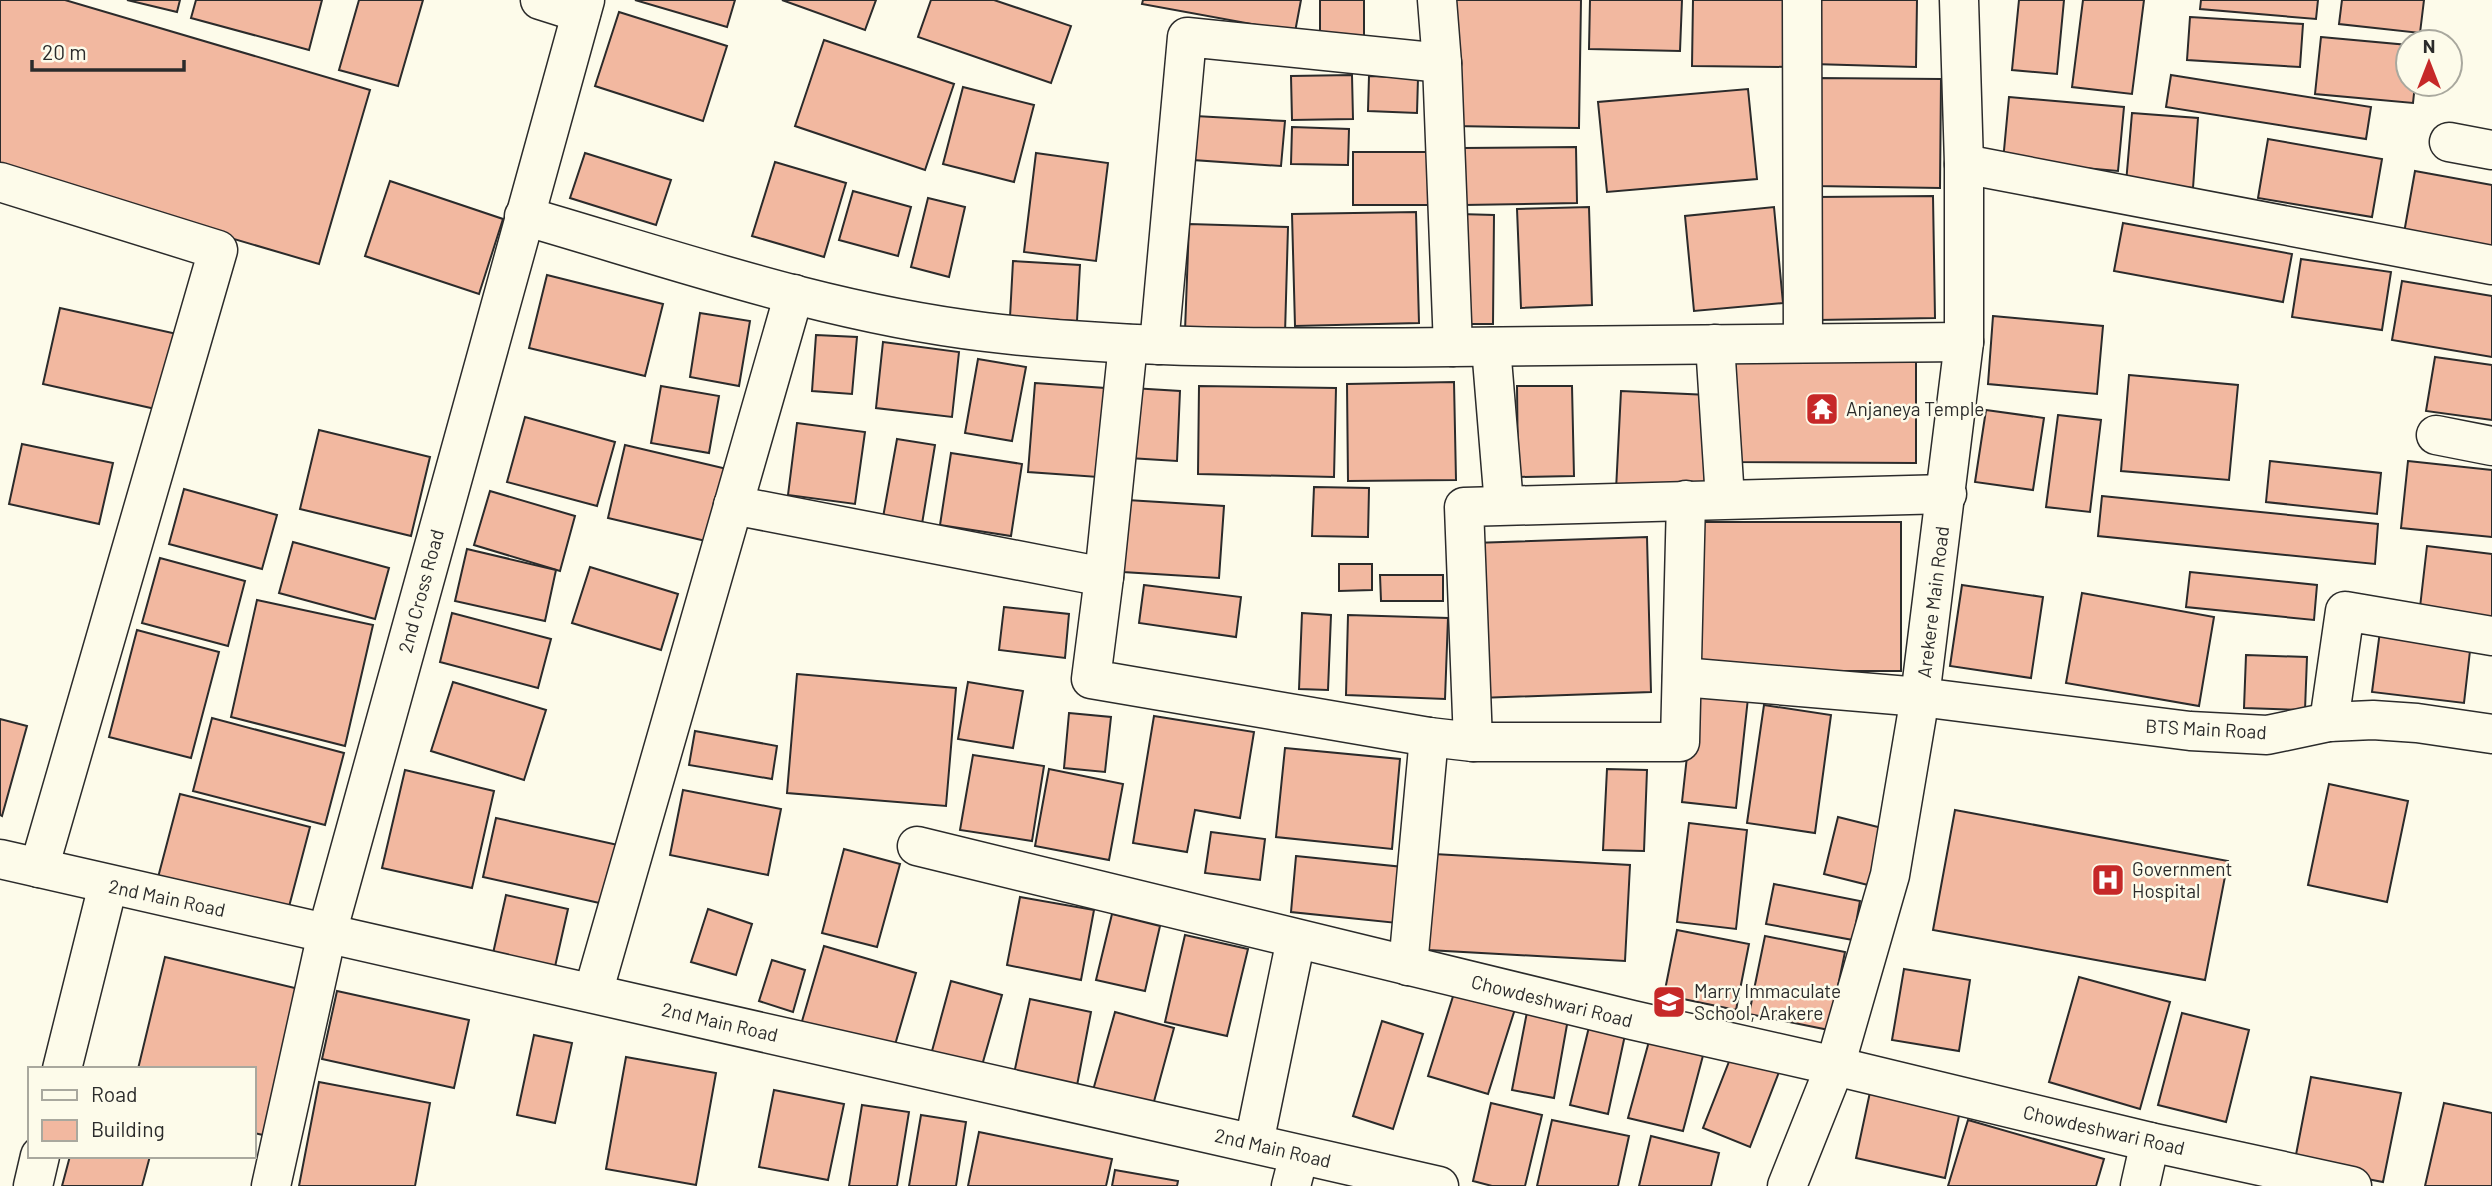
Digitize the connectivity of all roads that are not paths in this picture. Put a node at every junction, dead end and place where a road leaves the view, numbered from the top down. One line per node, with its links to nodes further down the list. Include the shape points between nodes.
1 (540, 0): 5 (street)
2 (1437, 0): 6 (street)
3 (1802, 0): 15 (street)
4 (1959, 0): 9 (street, Arekere Main Road)
5 (583, 7): 11 (street, 2nd Cross Road)
6 (1442, 63): 17 (street, via 1187,37); 18 (street)
7 (2449, 142): 8 (street)
8 (2492, 150)
9 (1964, 164): 12 (street); 14 (street, Arekere Main Road)
10 (0, 182): 37 (street, via 218,250)
11 (524, 216): 13 (street); 39 (street, 2nd Cross Road)
12 (2492, 265)
13 (794, 294): 17 (street, via 981,331); 25 (street)
14 (1964, 342): 15 (street); 22 (street, Arekere Main Road)
15 (1803, 343): 16 (street)
16 (1715, 344): 19 (street); 23 (street)
17 (1144, 345): 18 (street); 27 (street)
18 (1453, 347): 19 (street)
19 (1491, 347): 26 (street)
20 (2436, 435): 21 (street)
21 (2492, 446)
22 (1947, 494): 23 (street); 30 (street, Arekere Main Road)
23 (1725, 499): 24 (street)
24 (1686, 500): 26 (street); 29 (street)
25 (733, 505): 27 (street); 42 (street)
26 (1504, 505): 34 (street, via 1464,507)
27 (1104, 577): 33 (street, via 1091,679)
28 (2492, 636): 31 (street, via 2345,611)
29 (1682, 677): 30 (street, BTS Main Road); 34 (street, via 1680,742)
30 (1920, 697): 31 (street, BTS Main Road, via 2190,732 2267,735); 43 (street, Arekere Main Road, via 1890,875)
31 (2329, 722): 32 (street, BTS Main Road, via 2417,723)
32 (2492, 734)
33 (1429, 737): 34 (street); 41 (street)
34 (1473, 742)
35 (917, 846): 40 (street, Chowdeshwari Road)
36 (0, 859): 37 (street, 2nd Main Road)
37 (39, 868): 38 (street, 2nd Main Road)
38 (108, 885): 39 (street, 2nd Main Road); 44 (street)
39 (327, 933): 42 (street, 2nd Main Road); 50 (street, 2nd Cross Road)
40 (1296, 939): 41 (street, Chowdeshwari Road); 46 (street)
41 (1408, 966): 43 (street, Chowdeshwari Road)
42 (593, 993): 46 (street, 2nd Main Road)
43 (1835, 1066): 45 (street, Chowdeshwari Road); 52 (street, Arekere Main Road)
44 (62, 1067)
45 (2150, 1142): 53 (street); 54 (street, Chowdeshwari Road)
46 (1254, 1143): 48 (street, 2nd Main Road)
47 (40, 1158): 49 (street)
48 (1295, 1170): 51 (street, 2nd Main Road)
49 (33, 1186)
50 (271, 1186)
51 (1439, 1186)
52 (1787, 1186)
53 (2140, 1186)
54 (2352, 1186)

